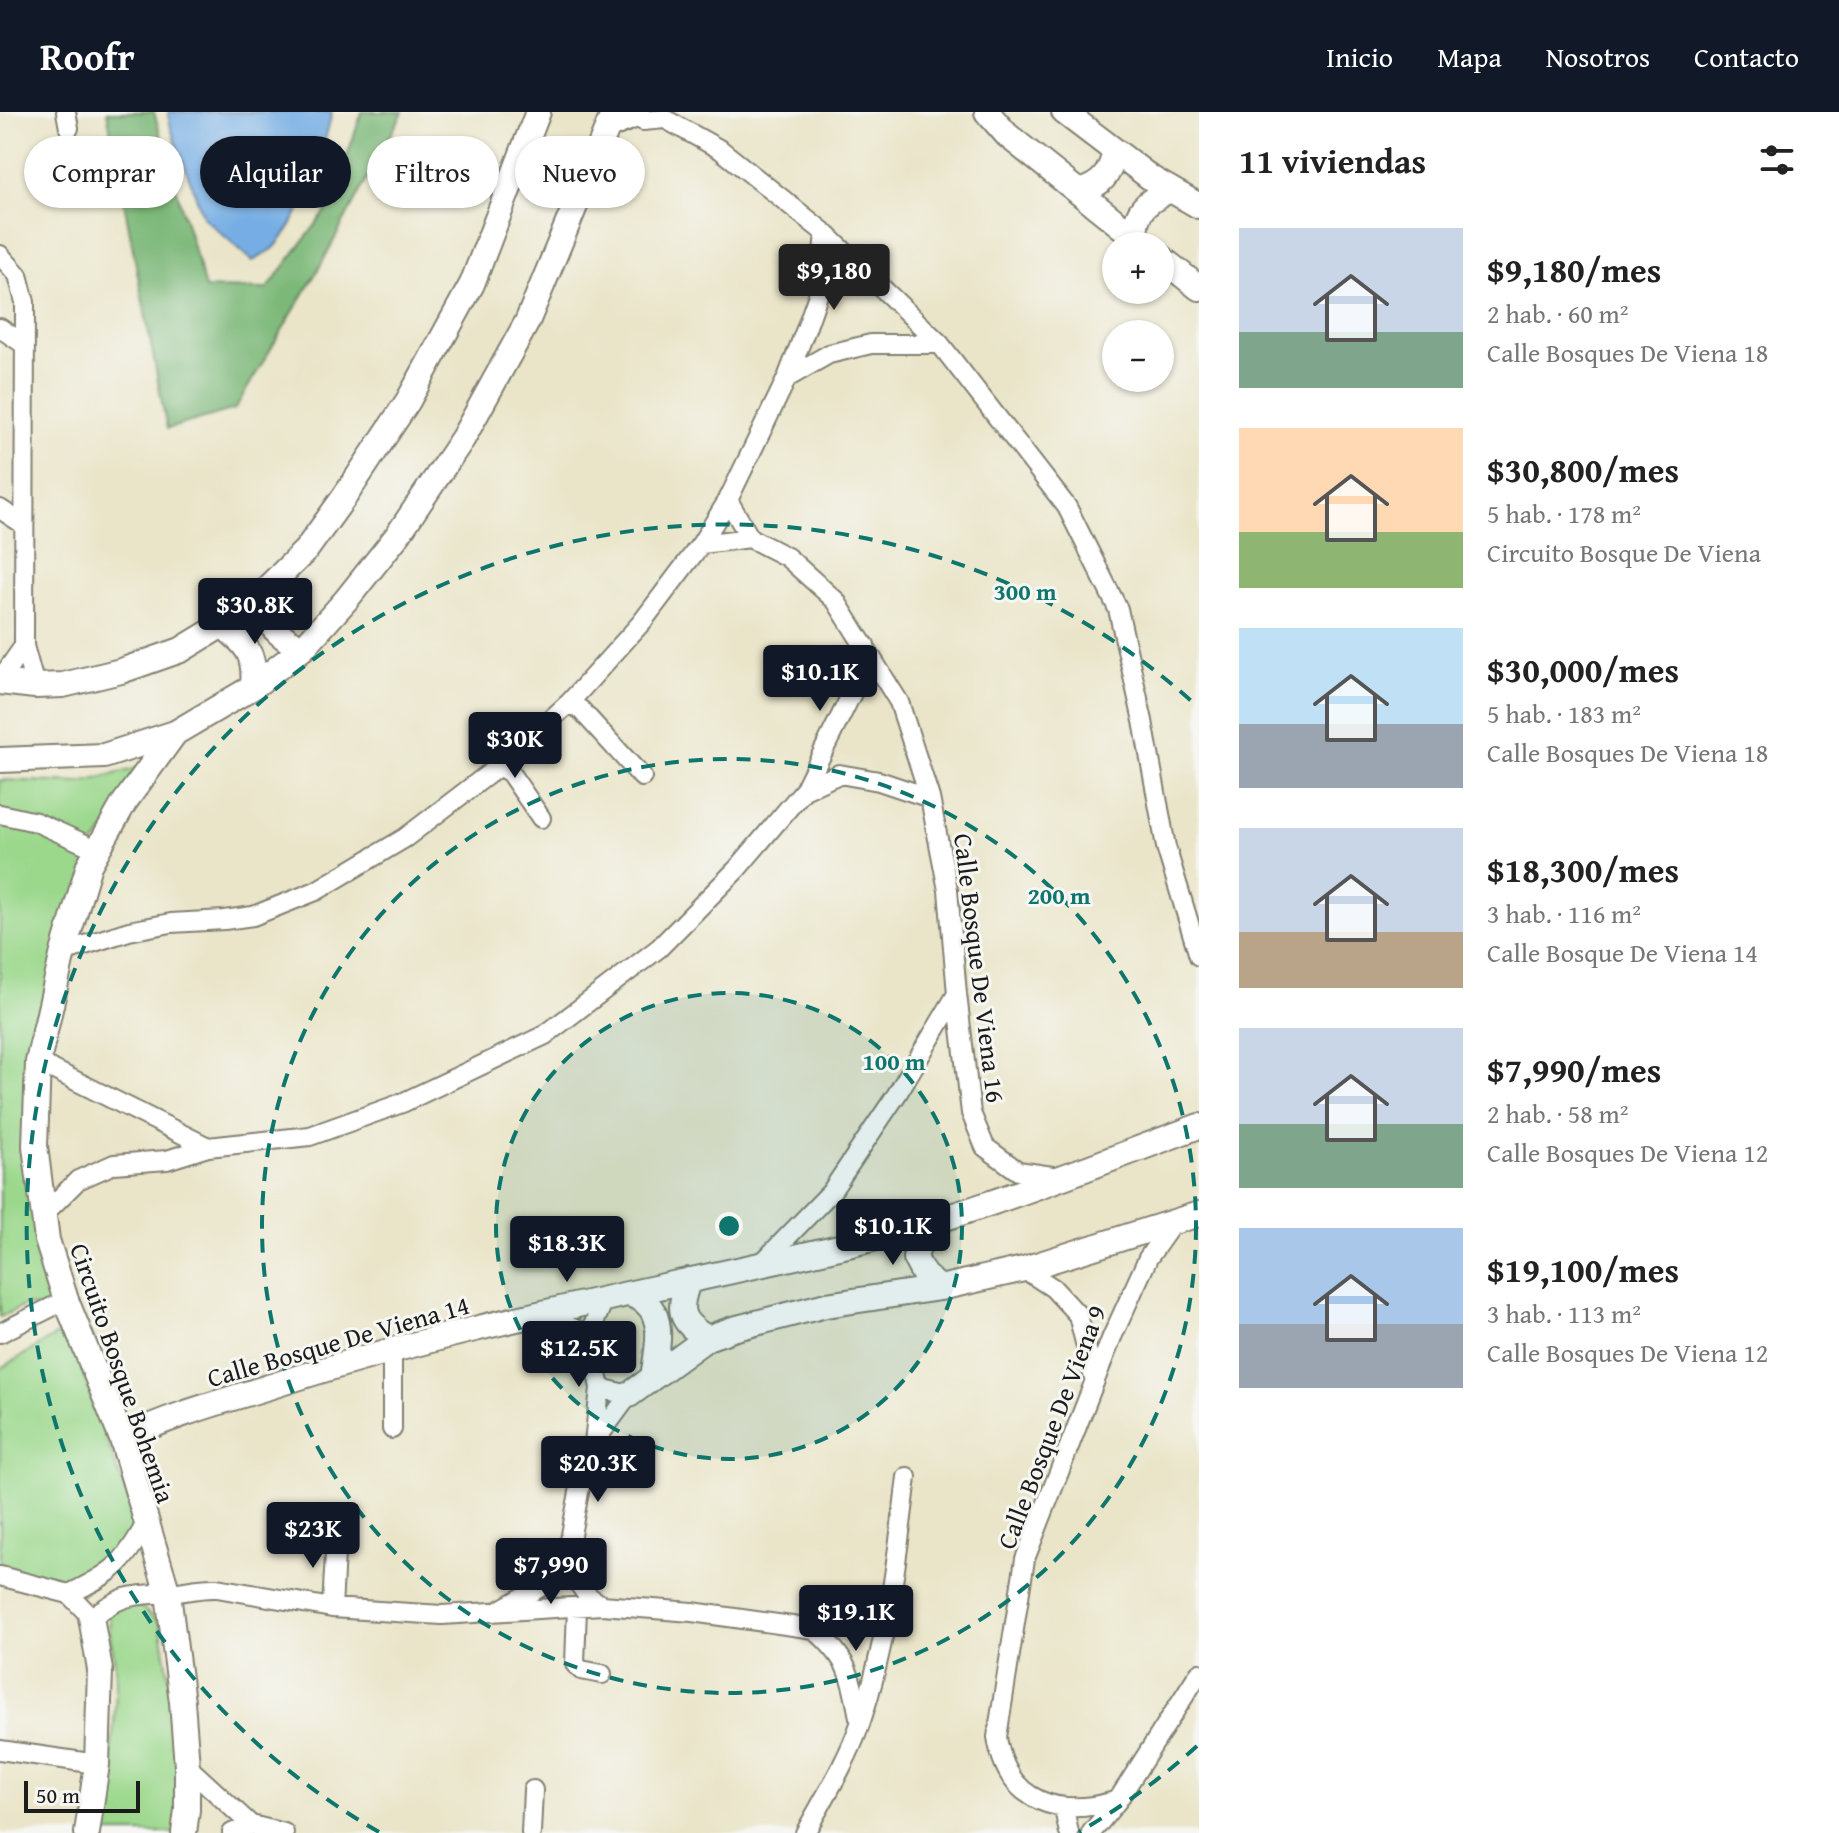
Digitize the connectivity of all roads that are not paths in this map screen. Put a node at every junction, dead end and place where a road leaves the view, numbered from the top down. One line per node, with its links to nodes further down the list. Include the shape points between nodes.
1 (538, 112): 25 (street, via 472,284 408,401 306,550)
2 (987, 112): 8 (street, via 1007,135)
3 (1064, 112): 6 (street)
4 (665, 116): 5 (street); 12 (street, via 721,150)
5 (610, 121): 29 (street, via 527,322 463,438 397,536)
6 (1115, 151): 7 (street); 8 (street, via 1104,180)
7 (1169, 190): 9 (street); 11 (street, via 1146,203 1135,221)
8 (1079, 192): 10 (street)
9 (1199, 206)
10 (1129, 232)
11 (1138, 232)
12 (825, 233): 17 (street); 19 (street, via 819,292)
13 (0, 255): 18 (street, via 18,275 25,302)
14 (1174, 268): 15 (street)
15 (1199, 288)
16 (0, 328): 18 (street)
17 (940, 344): 19 (street, via 871,344 829,354); 44 (street, via 1067,507 1118,609 1166,847)
18 (25, 345): 22 (street)
19 (787, 378): 20 (street)
20 (728, 500): 23 (street); 24 (street)
21 (0, 509): 22 (street)
22 (23, 524): 28 (street)
23 (750, 538): 24 (street); 27 (street, Calle Bosque De Viena 16, via 787,557 836,601)
24 (701, 544): 33 (street, via 642,622)
25 (257, 598): 26 (street); 29 (street, via 274,631)
26 (222, 625): 31 (street, via 181,650 121,671); 32 (street, via 248,649 255,665)
27 (865, 645): 38 (street, via 856,685); 39 (street, Calle Bosque De Viena 16, via 899,702)
28 (24, 646): 30 (street); 31 (street)
29 (303, 648): 32 (street)
30 (0, 681): 31 (street)
31 (35, 686)
32 (253, 687): 34 (street)
33 (569, 703): 36 (street); 37 (street)
34 (175, 733): 35 (street, via 104,756); 42 (street, Circuito Bosque Bohemia)
35 (0, 760)
36 (499, 766): 41 (street, via 510,773); 43 (street, via 405,838 316,891 253,916 171,923)
37 (642, 777)
38 (804, 790): 39 (street, via 839,774); 48 (street, via 737,869 659,948 545,1035 402,1103 310,1136)
39 (930, 798): 45 (street, Calle Bosque De Viena 16, via 948,890)
40 (0, 814): 42 (street, via 36,822)
41 (541, 818)
42 (96, 849): 43 (street, Circuito Bosque Bohemia)
43 (63, 952): 46 (street, Circuito Bosque Bohemia)
44 (1199, 956)
45 (957, 994): 49 (street, Calle Bosque De Viena 16, via 971,1113 985,1147 1018,1171); 54 (street, via 831,1192)
46 (38, 1062): 48 (street); 51 (street, Circuito Bosque Bohemia, via 35,1146)
47 (1199, 1126): 49 (street, Calle Bosque De Viena 14)
48 (208, 1147): 51 (street, via 167,1160 114,1164 78,1180)
49 (1060, 1177): 53 (street, Calle Bosque De Viena 14)
50 (1199, 1214): 52 (street)
51 (43, 1215): 59 (street, Circuito Bosque Bohemia)
52 (1172, 1224): 55 (street); 67 (street, Calle Bosque De Viena 9, via 1148,1258)
53 (924, 1225): 54 (street, Calle Bosque De Viena 14); 57 (street, via 915,1258)
54 (760, 1265): 56 (street, Calle Bosque De Viena 14)
55 (1024, 1269): 57 (street); 67 (street, via 1053,1288 1078,1315)
56 (689, 1280): 58 (street, Calle Bosque De Viena 14); 64 (street, via 682,1313 689,1327)
57 (940, 1288): 64 (street, via 826,1305)
58 (629, 1294): 60 (street, Calle Bosque De Viena 14); 66 (street, via 647,1303 656,1317 659,1339)
59 (66, 1300): 62 (street); 71 (street, Circuito Bosque Bohemia)
60 (604, 1300): 61 (street, Calle Bosque De Viena 14); 63 (street)
61 (540, 1314): 63 (street); 65 (street, Calle Bosque De Viena 14)
62 (0, 1333)
63 (589, 1335): 68 (street)
64 (707, 1338): 66 (street)
65 (392, 1351): 70 (street); 71 (street, Calle Bosque De Viena 14, via 153,1424)
66 (653, 1377): 69 (street)
67 (1094, 1378): 95 (street, Calle Bosque De Viena 9, via 1025,1559 997,1737 1001,1760 1017,1784)
68 (600, 1388): 69 (street); 72 (street)
69 (629, 1395): 72 (street)
70 (392, 1429)
71 (122, 1439): 74 (street, Circuito Bosque Bohemia)
72 (594, 1443): 76 (street)
73 (907, 1477): 78 (street)
74 (146, 1523): 79 (street, via 116,1567); 80 (street, Circuito Bosque Bohemia)
75 (336, 1535): 83 (street)
76 (567, 1556): 81 (street, via 581,1589); 84 (street, via 546,1584)
77 (0, 1576): 79 (street)
78 (894, 1592): 86 (street, via 860,1613); 89 (street)
79 (69, 1594): 85 (street)
80 (168, 1594): 83 (street, via 217,1588); 85 (street, via 128,1596); 92 (street, Circuito Bosque Bohemia)
81 (602, 1605): 82 (street); 86 (street)
82 (577, 1607): 84 (street); 87 (street, via 575,1664)
83 (332, 1608): 84 (street, via 442,1615)
84 (496, 1612)
85 (91, 1617): 91 (street, via 100,1670)
86 (814, 1629): 89 (street, via 846,1663)
87 (602, 1674)
88 (1199, 1674): 94 (street)
89 (860, 1724): 102 (street)
90 (0, 1750): 91 (street)
91 (97, 1764): 97 (street)
92 (187, 1766): 96 (street); 98 (street, Circuito Bosque Bohemia)
93 (533, 1790): 101 (street)
94 (1118, 1800): 95 (street); 104 (street)
95 (1064, 1809): 103 (street)
96 (251, 1825): 99 (street); 100 (street)
97 (87, 1833)
98 (184, 1833)
99 (232, 1833)
100 (284, 1833)
101 (531, 1833)
102 (805, 1833)
103 (1069, 1833)
104 (1091, 1833)

